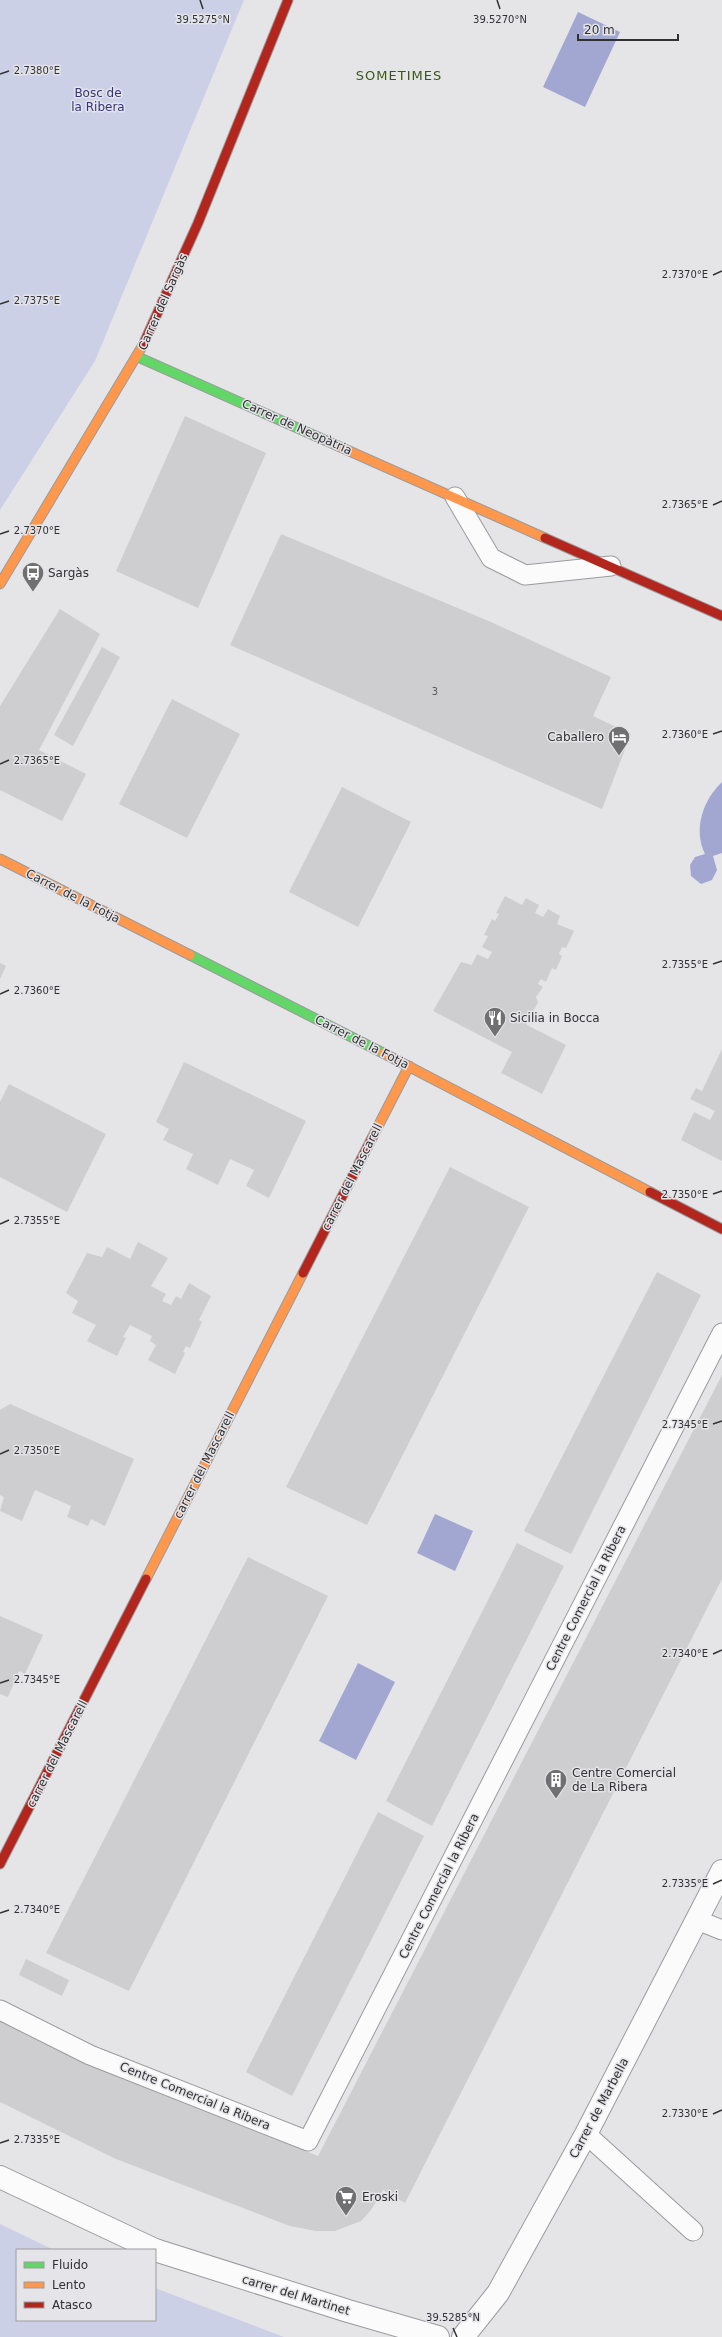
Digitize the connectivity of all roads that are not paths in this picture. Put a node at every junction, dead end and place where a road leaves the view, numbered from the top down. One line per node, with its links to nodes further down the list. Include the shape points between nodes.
1 (288, 0): 2 (street, Carrer del Sargàs, via 198,223)
2 (138, 357): 3 (street, Carrer de Neopàtria); 5 (street, Carrer del Sargàs)
3 (455, 497): 4 (street, Carrer de Neopàtria); 4 (lane, via 491,558 525,575)
4 (611, 566): 6 (street, Carrer de Neopàtria)
5 (0, 584)
6 (722, 616)
7 (0, 859): 8 (street, Carrer de la Fotja)
8 (409, 1066): 9 (street, Carrer de la Fotja); 11 (street, carrer del Mascarell)
9 (722, 1229)
10 (722, 1333): 15 (lane, Centre Comercial la Ribera, via 308,2141 90,2055)
11 (0, 1864)
12 (722, 1871): 13 (street, Carrer de Marbella)
13 (697, 1920): 14 (lane); 16 (street, Carrer de Marbella)
14 (722, 1930)
15 (0, 2010)
16 (586, 2134): 18 (lane); 22 (street, Carrer de Marbella, via 498,2293)
17 (0, 2177): 19 (street, carrer del Martinet)
18 (693, 2231)
19 (153, 2249)
20 (156, 2250): 21 (street, carrer del Martinet)
21 (438, 2337)
22 (463, 2337)

